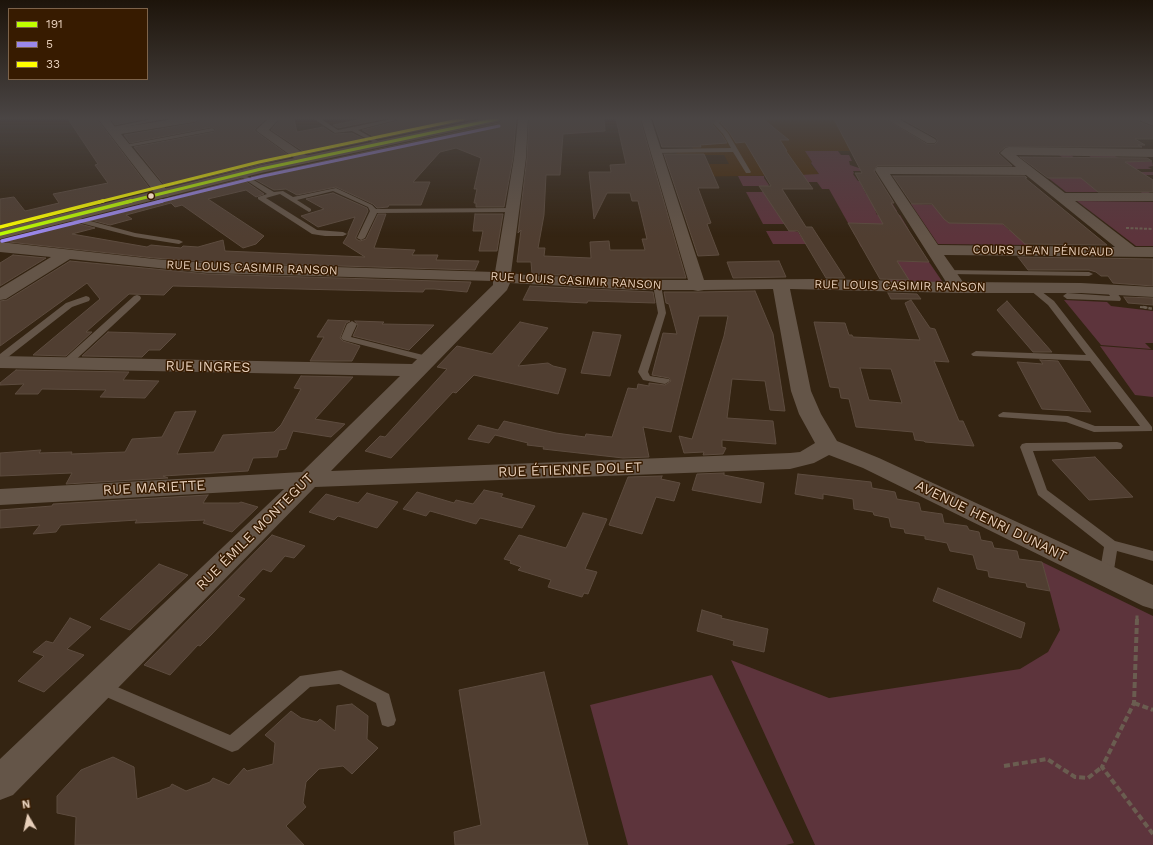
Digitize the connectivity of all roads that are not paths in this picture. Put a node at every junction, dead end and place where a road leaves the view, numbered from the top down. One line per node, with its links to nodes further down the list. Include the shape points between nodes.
1 (133, 158): 11 (street)
2 (312, 158): 7 (main road)
3 (520, 158): 17 (street)
4 (658, 158): 34 (street)
5 (740, 158): 9 (lane)
6 (1013, 158): 8 (street)
7 (305, 160): 10 (main road)
8 (1028, 171): 13 (street); 25 (street, via 881,170)
9 (748, 172)
10 (240, 174): 11 (main road); 12 (lane)
11 (163, 194): 19 (main road)
12 (273, 194): 15 (lane, via 281,192); 21 (lane, via 260,198 315,232)
13 (1061, 197): 14 (street); 26 (street)
14 (1153, 197)
15 (291, 199): 16 (lane); 18 (lane, via 334,189 370,206)
16 (309, 210)
17 (512, 210): 18 (lane); 31 (street)
18 (374, 211): 22 (lane)
19 (68, 218): 20 (main road); 23 (lane, via 135,235)
20 (0, 234)
21 (342, 234)
22 (361, 238)
23 (179, 242)
24 (0, 247): 28 (street, RUE LOUIS CASIMIR RANSON)
25 (934, 250): 26 (street, COURS JEAN PÉNICAUD); 29 (street)
26 (1131, 252): 27 (street, COURS JEAN PÉNICAUD)
27 (1153, 252)
28 (66, 255): 31 (street, RUE LOUIS CASIMIR RANSON, via 207,268); 39 (street)
29 (948, 272): 30 (lane); 35 (street)
30 (1089, 274)
31 (503, 277): 33 (street, RUE LOUIS CASIMIR RANSON); 48 (street, RUE ÉMILE MONTEGUT, via 501,286)
32 (781, 284): 34 (street, RUE LOUIS CASIMIR RANSON); 35 (street, RUE LOUIS CASIMIR RANSON); 51 (street, via 801,390 810,414)
33 (657, 286): 34 (street, RUE LOUIS CASIMIR RANSON); 49 (lane, via 662,313 643,372 647,378)
34 (698, 286)
35 (958, 288): 36 (street, RUE LOUIS CASIMIR RANSON)
36 (1033, 288): 37 (street, RUE LOUIS CASIMIR RANSON); 45 (lane, via 1051,303)
37 (1110, 290): 38 (street, RUE LOUIS CASIMIR RANSON); 40 (lane, via 1117,299)
38 (1153, 292)
39 (0, 295)
40 (1067, 296)
41 (137, 298): 47 (lane)
42 (86, 299): 46 (lane, via 69,305)
43 (352, 324): 48 (lane, via 346,338)
44 (976, 354): 45 (lane)
45 (1094, 358): 50 (lane, via 1148,429 1094,429 1068,419)
46 (0, 360): 47 (street, RUE INGRES)
47 (65, 364): 48 (street, RUE INGRES)
48 (422, 364): 53 (street, RUE ÉMILE MONTEGUT)
49 (666, 381)
50 (1003, 415)
51 (828, 446): 53 (street, RUE ÉTIENNE DOLET, via 806,458 790,461); 57 (street, AVENUE HENRI DUNANT, via 871,463)
52 (1117, 446): 55 (lane, via 1026,447 1042,492)
53 (308, 480): 54 (street, RUE MARIETTE); 59 (street, RUE ÉMILE MONTEGUT)
54 (0, 497)
55 (1111, 545): 56 (lane); 57 (lane)
56 (1153, 556)
57 (1106, 576): 58 (street, AVENUE HENRI DUNANT)
58 (1145, 602)
59 (99, 686): 60 (lane, via 232,744 306,681 341,677 383,699); 61 (street, RUE ÉMILE MONTEGUT)
60 (388, 720)
61 (0, 783)

